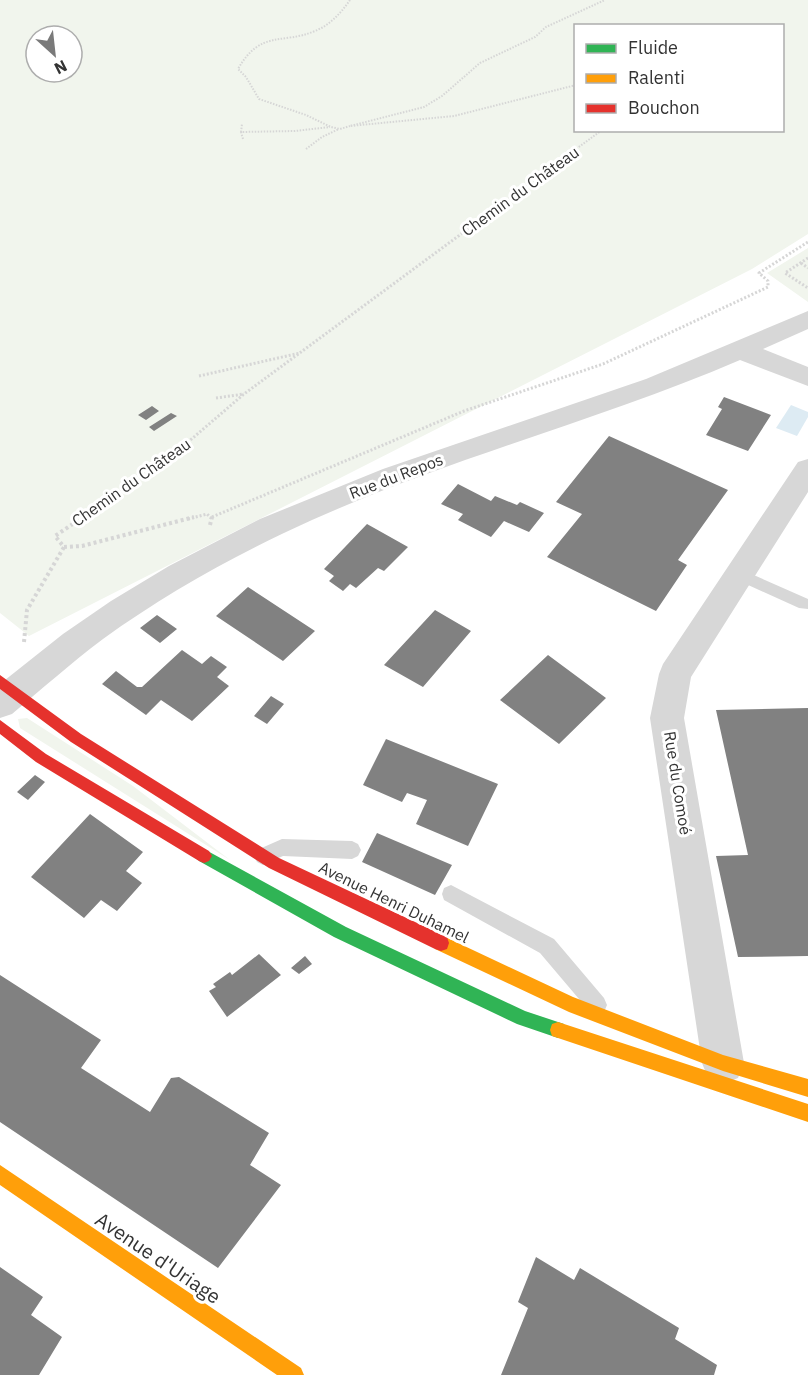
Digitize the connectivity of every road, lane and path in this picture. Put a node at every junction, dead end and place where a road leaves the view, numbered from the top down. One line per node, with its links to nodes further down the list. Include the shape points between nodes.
1 (350, 0): 6 (path, via 328,24 311,33 279,38 256,48 244,57 238,69 259,99)
2 (606, 0): 5 (path, via 480,63 424,107)
3 (574, 86): 5 (path, via 454,116)
4 (242, 124): 8 (path)
5 (350, 126): 7 (path)
6 (331, 127): 7 (path); 8 (path)
7 (340, 129): 11 (path)
8 (241, 132): 10 (path)
9 (599, 132): 19 (path, Chemin du Château)
10 (243, 139)
11 (306, 149)
12 (808, 242): 25 (path, via 759,273 768,286 603,364 464,411)
13 (808, 258): 14 (path)
14 (801, 263): 15 (path); 16 (path, via 785,273)
15 (808, 268)
16 (808, 288)
17 (808, 318): 18 (street, Rue du Repos)
18 (740, 350): 21 (street); 30 (street, Rue du Repos, via 604,404 372,483 292,518 181,574)
19 (304, 352): 20 (path); 22 (path, Chemin du Château)
20 (199, 376)
21 (808, 377)
22 (244, 394): 23 (path); 27 (path, Chemin du Château, via 166,461 54,536)
23 (216, 398)
24 (808, 469): 28 (street, Rue du Comoé)
25 (212, 517): 26 (path); 27 (path, Chemin du Château, via 207,514 82,546)
26 (208, 529)
27 (64, 547): 30 (path, via 27,610)
28 (740, 574): 29 (lane); 36 (street, Rue du Comoé, via 675,674 668,718)
29 (805, 604)
30 (15, 683): 33 (main road, Avenue Henri Duhamel, via 76,738)
31 (0, 726): 38 (main road, via 41,758 113,803 340,932 523,1018)
32 (352, 850): 33 (lane, via 282,847)
33 (263, 856): 35 (main road, Avenue Henri Duhamel, via 568,1004)
34 (451, 894): 35 (lane, via 547,946)
35 (609, 1019): 36 (main road, Avenue Henri Duhamel)
36 (723, 1063): 37 (main road, Avenue Henri Duhamel)
37 (808, 1088)
38 (808, 1113)
39 (0, 1174): 40 (main road, Avenue d'Uriage)
40 (294, 1375)

